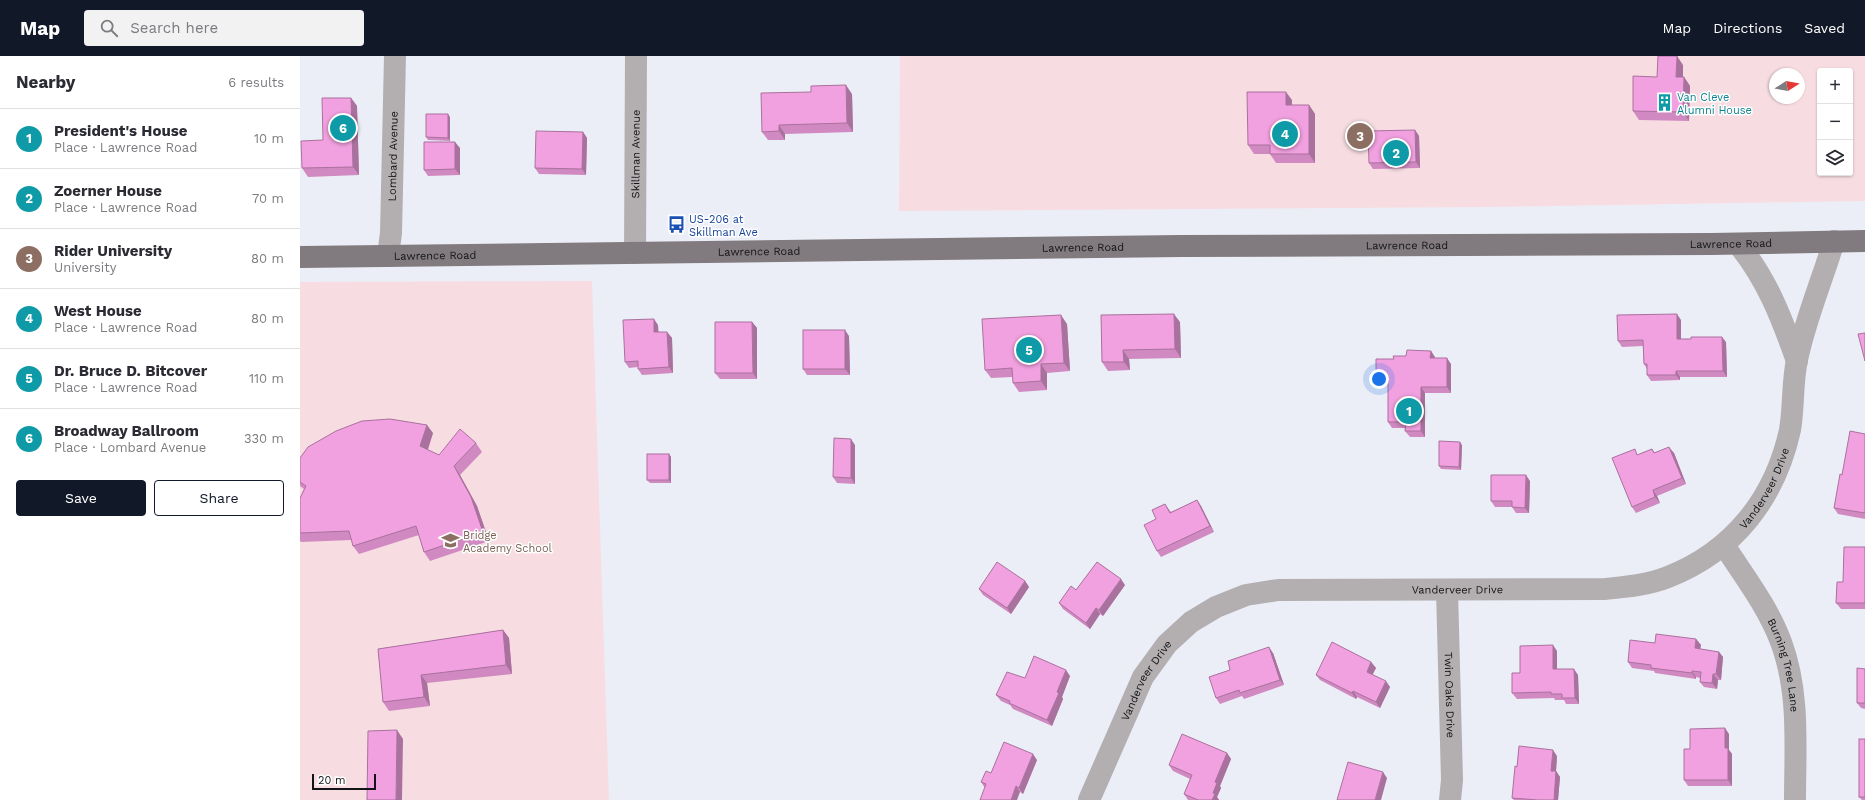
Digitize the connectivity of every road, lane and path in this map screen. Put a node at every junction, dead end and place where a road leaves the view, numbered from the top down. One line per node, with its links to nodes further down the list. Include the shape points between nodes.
1 (395, 56): 7 (street, Lombard Avenue, via 391,233)
2 (636, 56): 6 (street, Skillman Avenue)
3 (1834, 241): 4 (main road, Lawrence Road); 5 (main road, Lawrence Road); 9 (street, Vanderveer Drive)
4 (1865, 241)
5 (1738, 244): 6 (main road, Lawrence Road, via 1181,246); 9 (street, Vanderveer Drive, via 1753,262 1769,290)
6 (635, 253): 7 (main road, Lawrence Road)
7 (388, 256): 8 (main road, Lawrence Road)
8 (300, 257)
9 (1797, 361): 10 (street, Vanderveer Drive, via 1790,428 1782,461 1770,488 1752,516)
10 (1724, 545): 11 (street, Vanderveer Drive, via 1700,562 1667,578 1635,586 1605,589); 14 (street, Burning Tree Lane, via 1768,613 1781,643 1791,677 1795,709)
11 (1447, 590): 12 (street, Vanderveer Drive, via 1278,590 1246,595 1216,607 1186,626 1167,644 1149,667); 13 (street, Twin Oaks Drive, via 1452,780)
12 (1089, 800)
13 (1450, 800)
14 (1795, 800)

